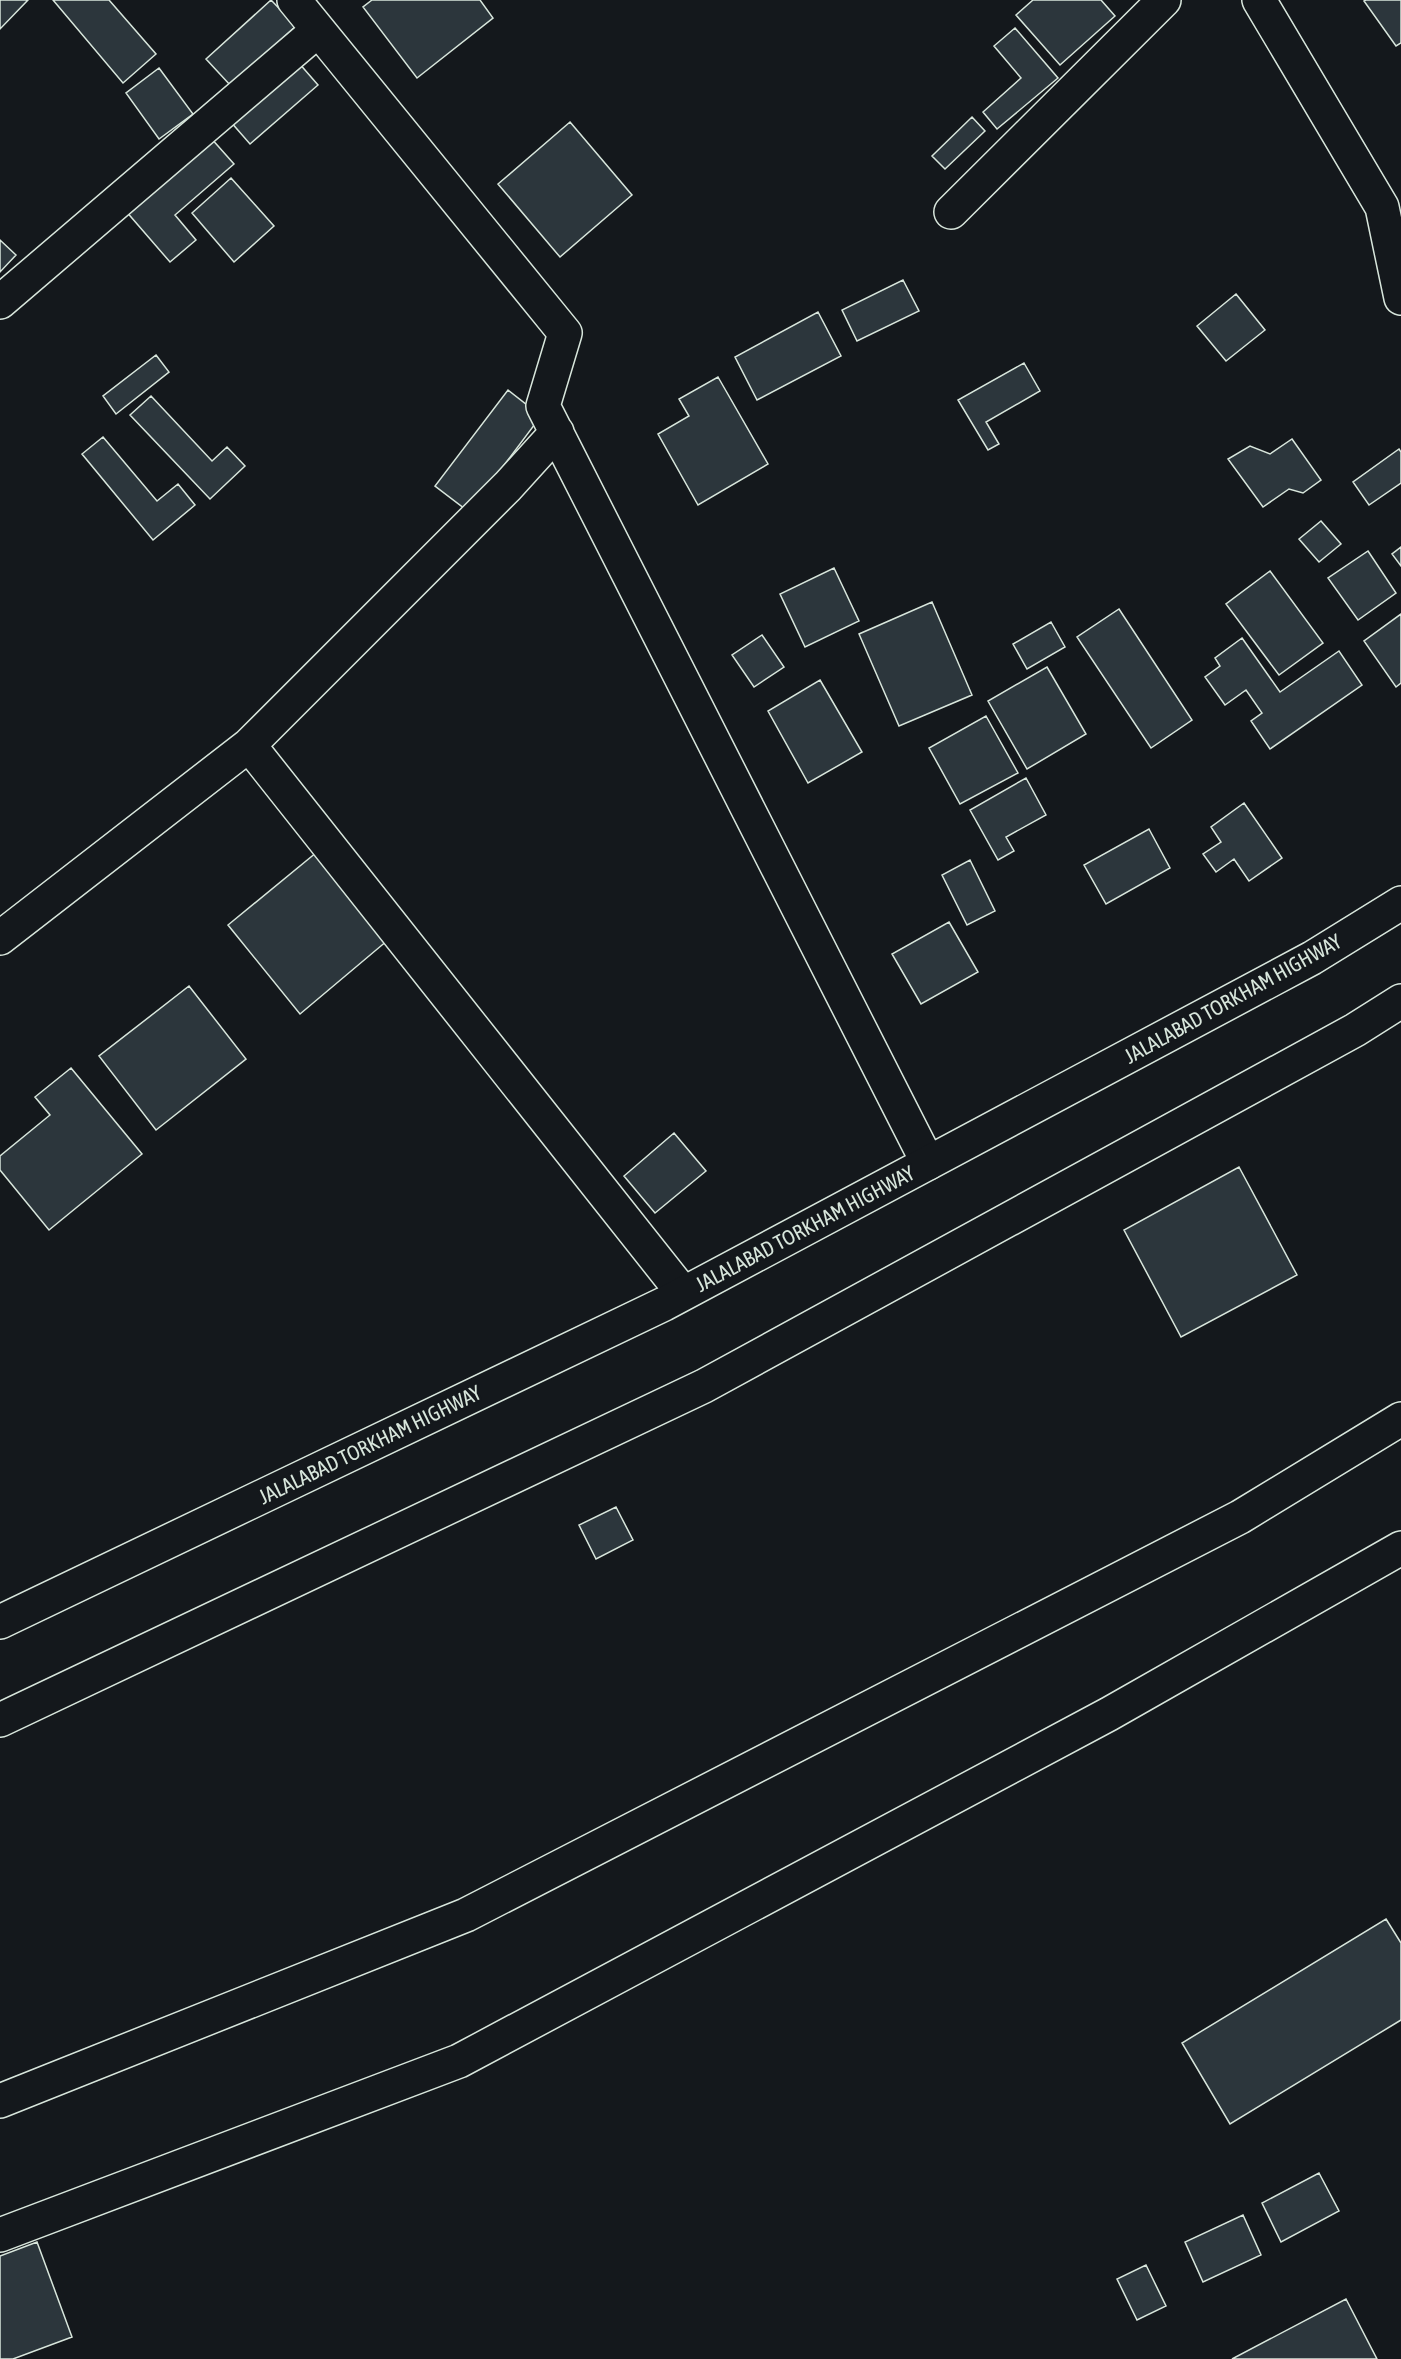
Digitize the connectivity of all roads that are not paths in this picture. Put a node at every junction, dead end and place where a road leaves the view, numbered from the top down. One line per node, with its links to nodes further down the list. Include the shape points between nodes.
1 (294, 0): 4 (main road)
2 (1164, 0): 5 (main road)
3 (1259, 0): 6 (main road, via 1382,207)
4 (317, 31): 7 (main road); 8 (main road, via 565,333 543,406)
5 (951, 212)
6 (1401, 297)
7 (0, 302)
8 (556, 432): 9 (main road, via 508,486); 13 (main road)
9 (249, 745): 11 (main road); 14 (main road)
10 (1401, 903): 13 (main road, JALALABAD TORKHAM HIGHWAY, via 1312,958)
11 (0, 938)
12 (1401, 1001): 18 (main road, via 1355,1030 704,1386)
13 (928, 1163): 14 (main road, JALALABAD TORKHAM HIGHWAY)
14 (683, 1293): 17 (main road, JALALABAD TORKHAM HIGHWAY)
15 (1401, 1419): 19 (main road, via 1240,1517 466,1915)
16 (1401, 1548): 20 (main road, via 1109,1714 459,2061)
17 (3, 1616)
18 (0, 1720)
19 (0, 2101)
20 (0, 2235)

